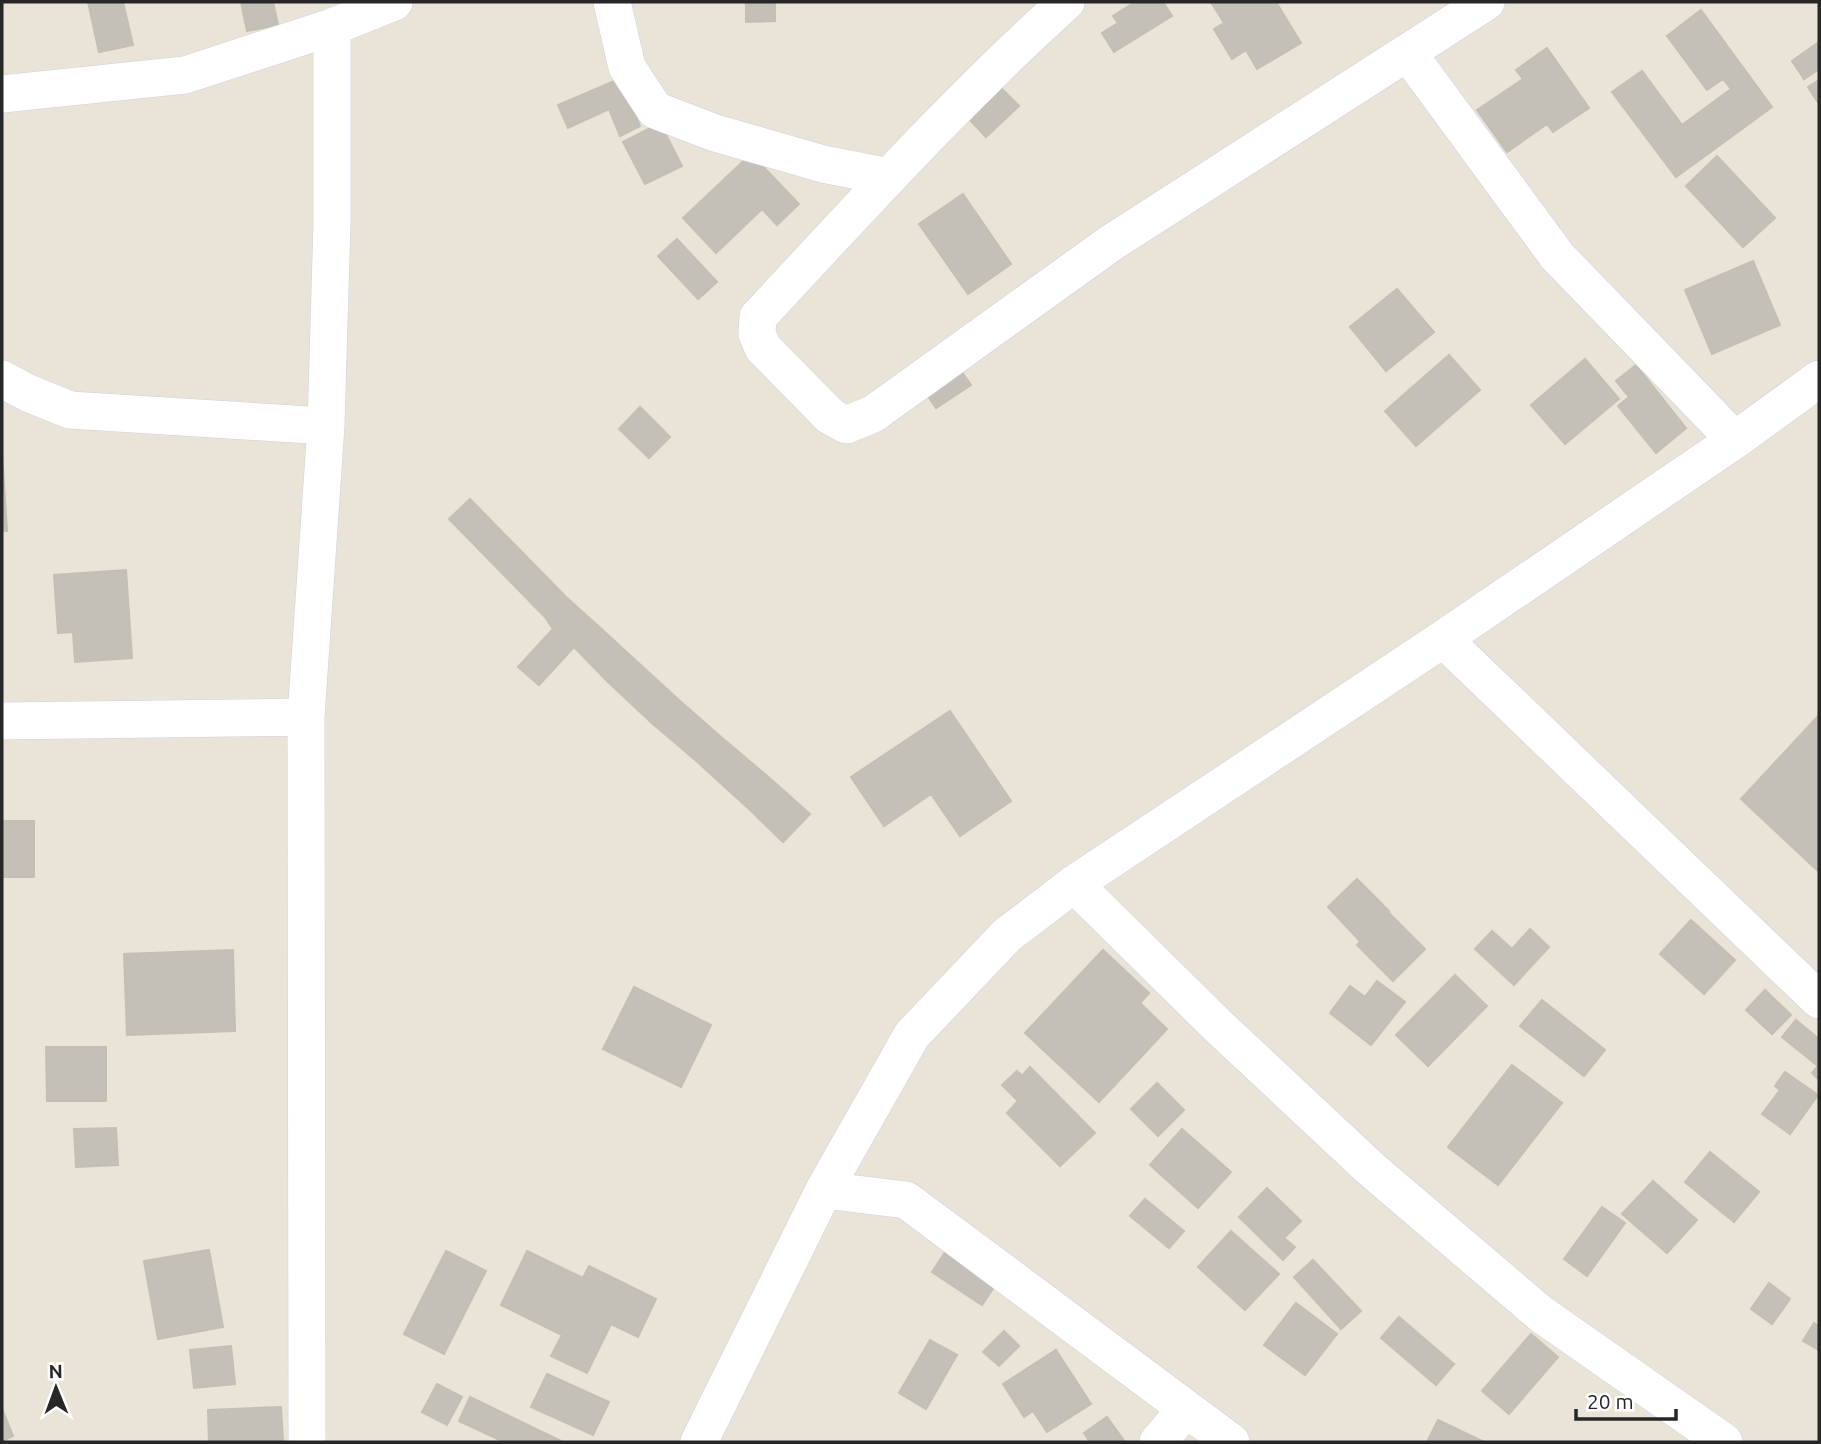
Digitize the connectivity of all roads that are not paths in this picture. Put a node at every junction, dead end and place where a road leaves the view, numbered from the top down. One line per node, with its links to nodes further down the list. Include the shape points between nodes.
1 (394, 2): 5 (street)
2 (612, 2): 8 (street, via 627,68 655,110 715,133 823,164)
3 (1066, 2): 8 (street)
4 (1486, 2): 6 (street)
5 (332, 27): 7 (street, via 185,75); 11 (street)
6 (1408, 53): 8 (street, via 1111,243 873,414 846,425 830,416 763,348 757,334 758,317); 12 (street, via 1557,256)
7 (2, 94)
8 (889, 177)
9 (2, 379): 11 (street, via 70,410)
10 (1819, 379): 12 (street)
11 (326, 426): 14 (street)
12 (1735, 440): 13 (street)
13 (1443, 639): 16 (street); 17 (street)
14 (306, 717): 15 (street); 20 (street)
15 (2, 721)
16 (1074, 884): 18 (street, via 1007,935 912,1035); 24 (street, via 1392,1187 1541,1314)
17 (1819, 1000)
18 (824, 1190): 19 (street, via 906,1200); 21 (street)
19 (1186, 1409): 22 (street); 23 (street)
20 (307, 1442)
21 (699, 1442)
22 (1158, 1442)
23 (1231, 1442)
24 (1724, 1442)

